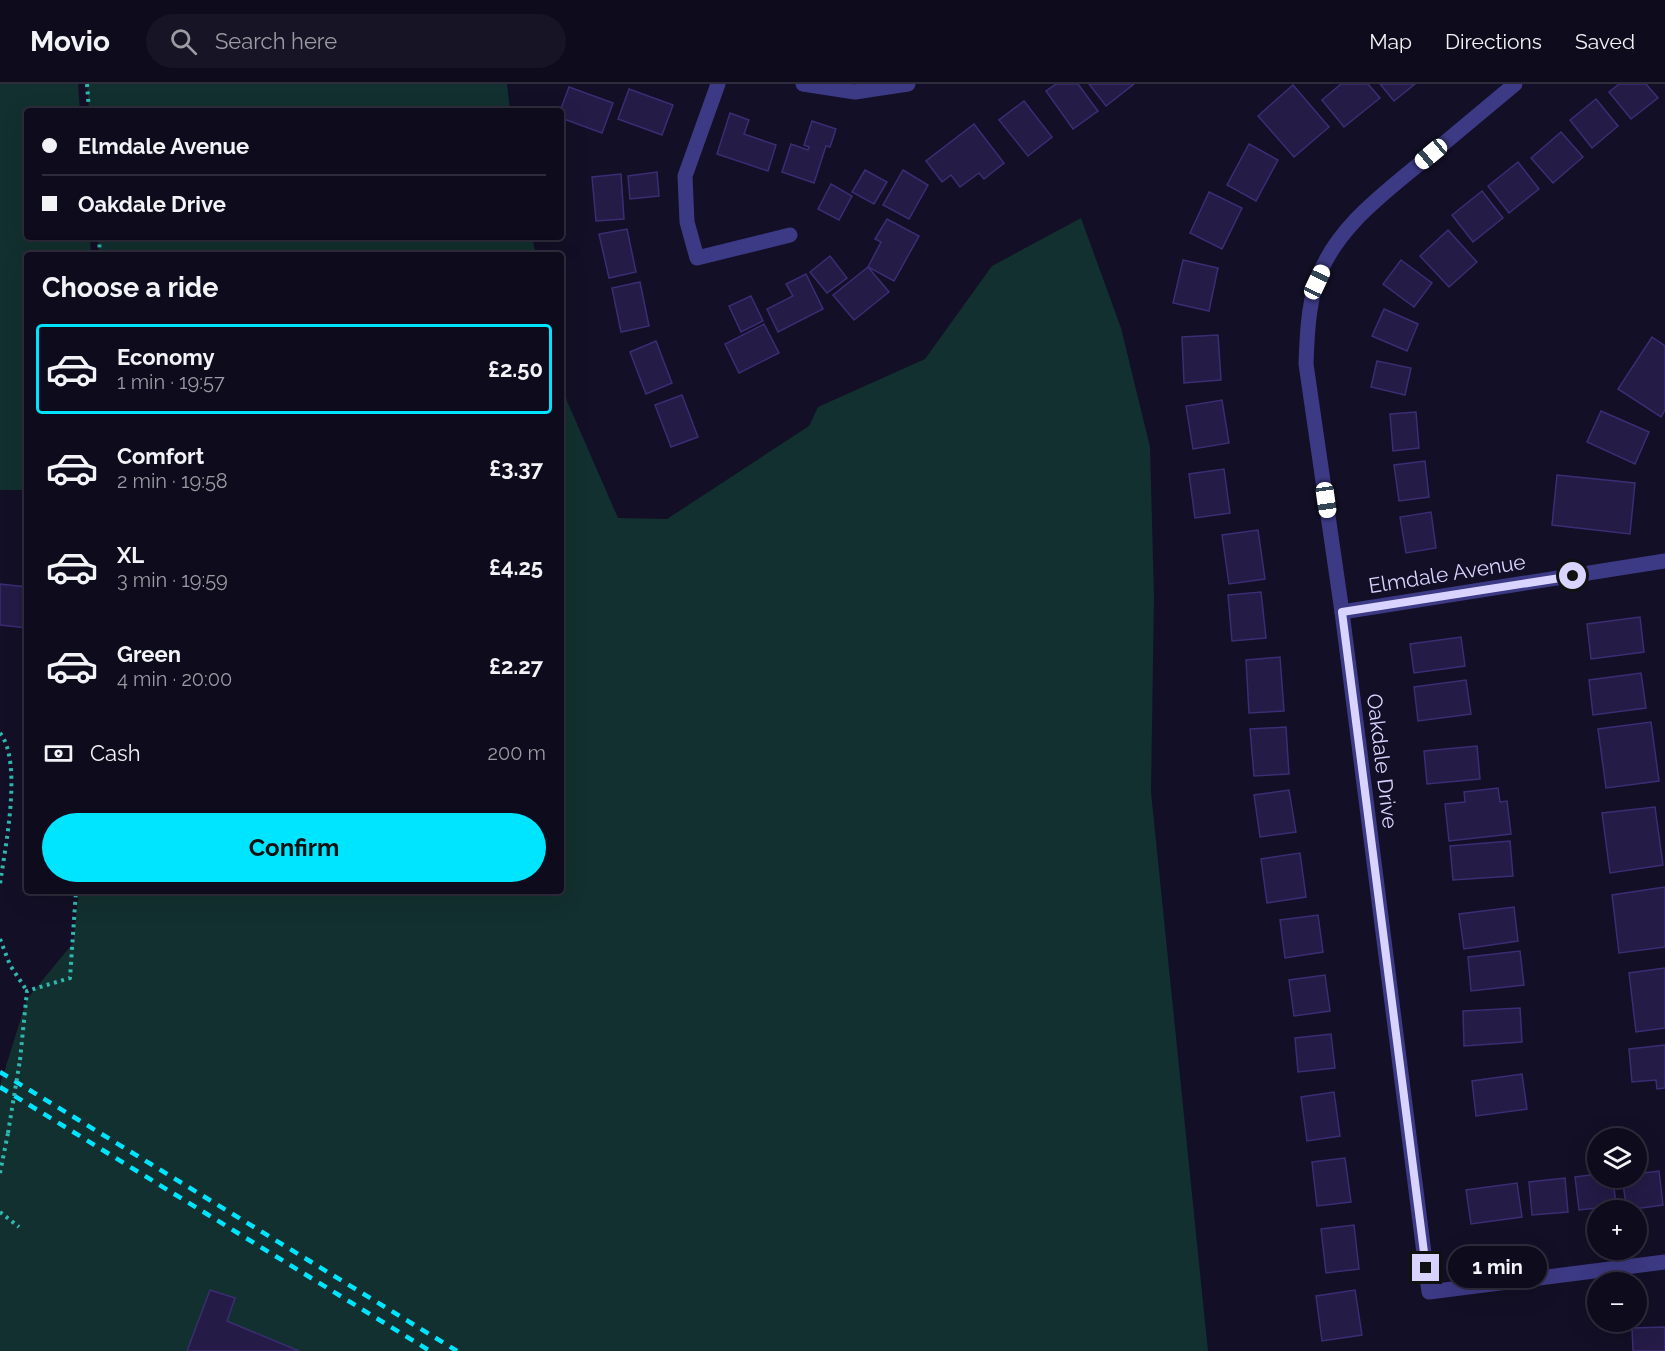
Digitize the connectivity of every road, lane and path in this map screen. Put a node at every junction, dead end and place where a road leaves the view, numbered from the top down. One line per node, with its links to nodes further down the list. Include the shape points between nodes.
1 (87, 84): 6 (path)
2 (718, 84): 7 (street, via 685,176 687,222 697,258)
3 (803, 84): 4 (street, via 855,92)
4 (908, 84)
5 (1515, 84): 9 (street, Oakdale Drive, via 1353,222 1330,253 1317,282 1307,328 1306,364)
6 (89, 108)
7 (789, 236)
8 (1665, 561): 9 (street, Elmdale Avenue)
9 (1342, 612): 18 (street, Oakdale Drive, via 1429,1292)
10 (0, 733): 11 (path, via 12,765)
11 (0, 884)
12 (76, 894): 14 (path, via 70,978)
13 (0, 939): 14 (path, via 10,965)
14 (27, 991): 15 (path, bridge, via 20,1060)
15 (0, 1173)
16 (0, 1212): 17 (path)
17 (19, 1227)
18 (1665, 1262)

